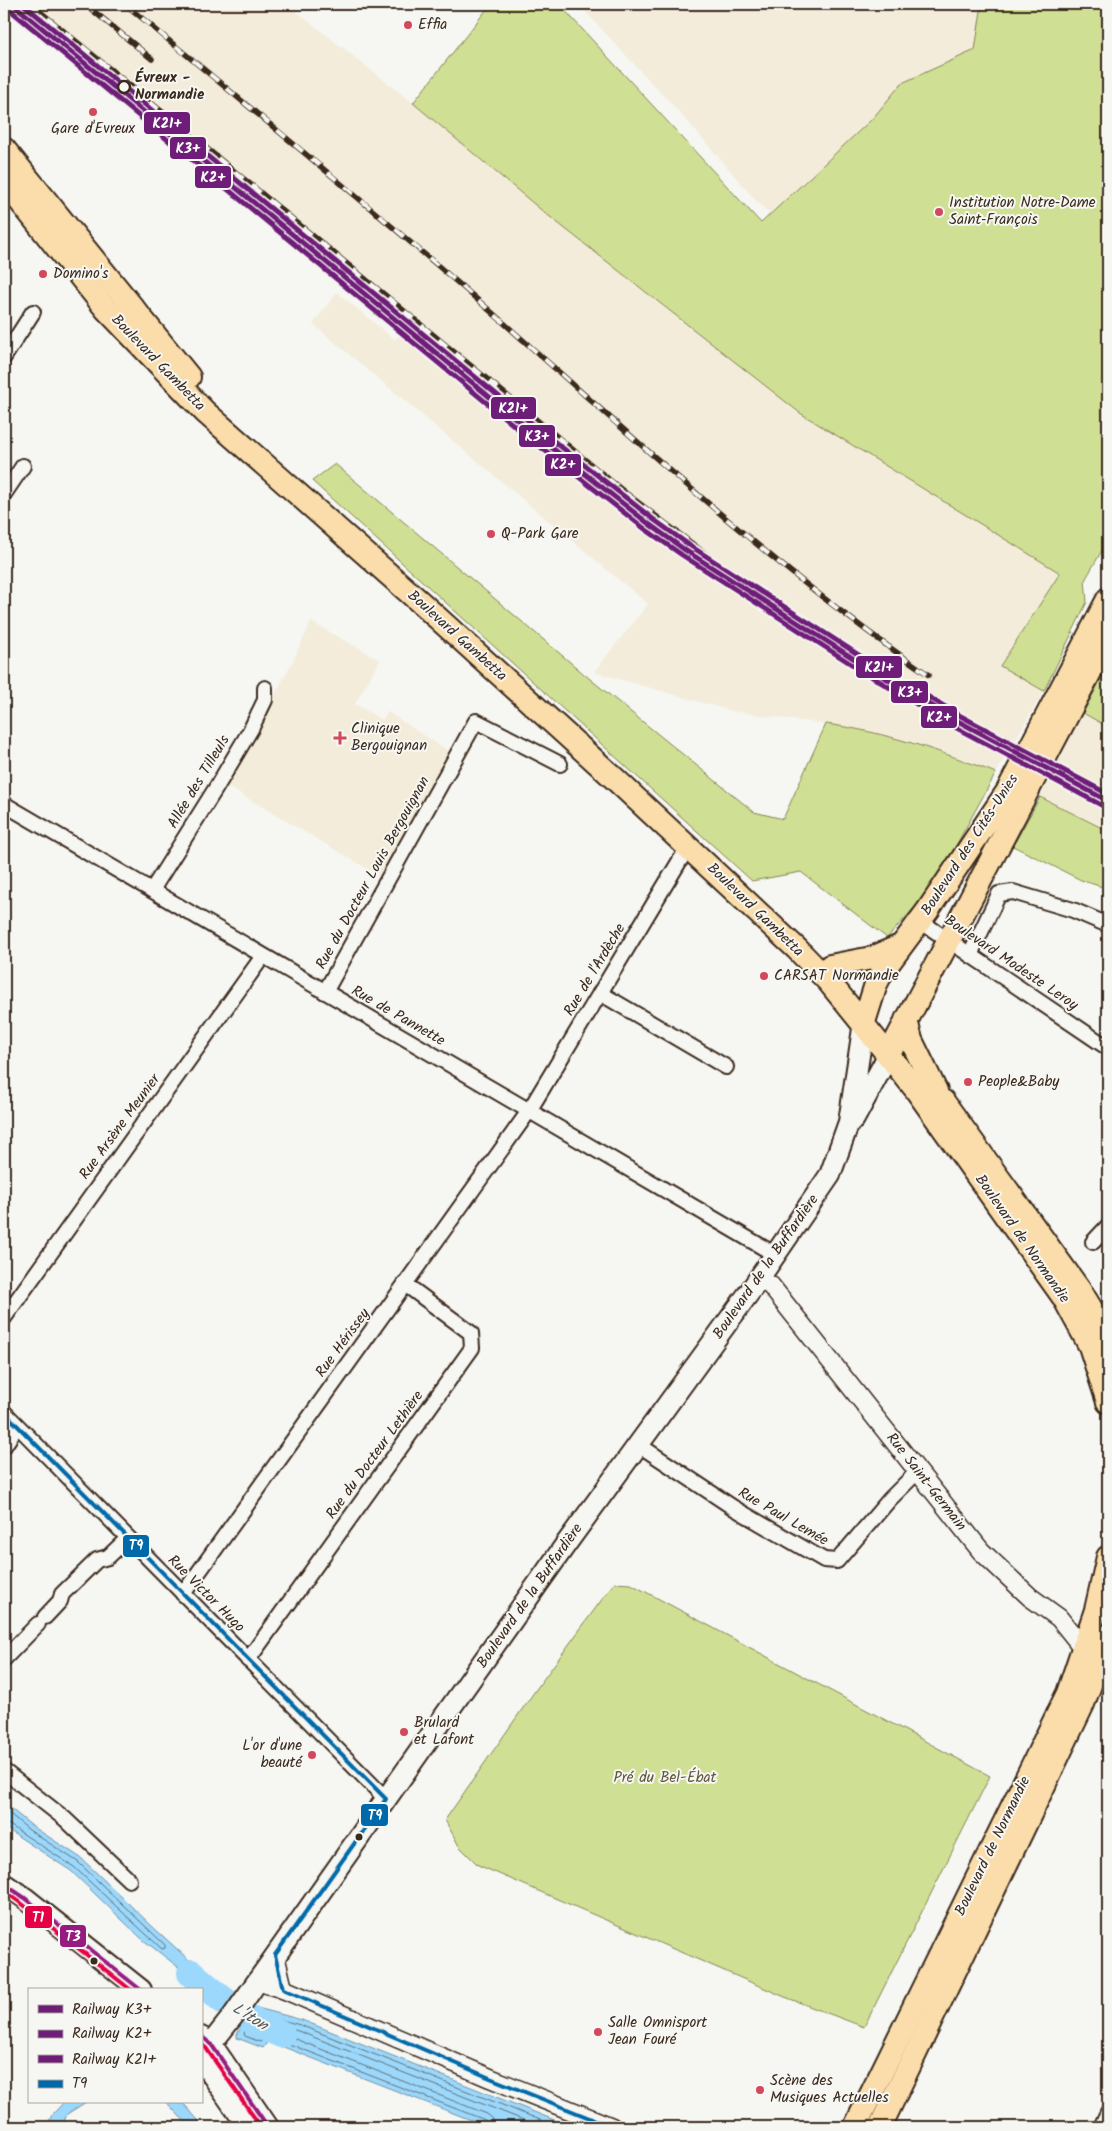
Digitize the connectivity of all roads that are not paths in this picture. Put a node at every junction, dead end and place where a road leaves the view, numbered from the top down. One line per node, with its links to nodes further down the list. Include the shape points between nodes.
1 (4, 149): 3 (main road)
2 (5, 182): 3 (main road, via 42,219 92,279 104,288); 13 (main road, Boulevard Gambetta, via 106,309 205,412 428,609)
3 (114, 287): 21 (main road, via 191,379 248,437 393,560 782,916)
4 (33, 312): 5 (street)
5 (4, 357)
6 (23, 466): 7 (street)
7 (4, 494)
8 (1108, 599): 15 (main road, Boulevard des Cités-Unies, via 1006,792)
9 (1108, 638): 17 (main road, Boulevard des Cités-Unies)
10 (265, 688): 14 (street, Allée des Tilleuls, via 265,700 251,729)
11 (560, 764): 22 (street, Rue du Docteur Louis Bergouignan, via 476,721)
12 (4, 804): 14 (street, Rue de Pannette)
13 (688, 847): 23 (street, Rue de l'Ardèche); 24 (main road, Boulevard Gambetta)
14 (152, 890): 20 (street, Rue de Pannette)
15 (920, 921): 17 (street, Boulevard Modeste Leroy); 18 (main road, Boulevard des Cités-Unies)
16 (1108, 925): 19 (street, via 1073,910 1013,892 999,894)
17 (949, 940): 19 (street, Boulevard Modeste Leroy); 25 (main road, Boulevard des Cités-Unies)
18 (902, 945): 21 (main road, via 872,958); 24 (main road, Boulevard des Cités-Unies, via 882,972)
19 (970, 954): 26 (street, Boulevard Modeste Leroy)
20 (263, 956): 22 (street, Rue de Pannette); 36 (street, Rue Arsène Meunier)
21 (830, 966): 24 (main road)
22 (326, 992): 29 (street, Rue de Pannette)
23 (600, 994): 27 (street); 29 (street, Rue de l'Ardèche)
24 (866, 1015): 25 (main road); 30 (main road, Boulevard de la Buffardière)
25 (897, 1038): 28 (main road); 28 (main road, via 911,1040); 30 (main road, Boulevard de la Buffardière)
26 (1108, 1048)
27 (726, 1067)
28 (925, 1089): 37 (main road, Boulevard de Normandie, via 1081,1292 1101,1325); 38 (main road, Boulevard de Normandie, via 1064,1298 1090,1346)
29 (529, 1111): 33 (street, Rue de Pannette); 35 (street, Rue Hérissey)
30 (847, 1132): 33 (main road, Boulevard de la Buffardière, via 830,1174)
31 (1108, 1226): 32 (street)
32 (1093, 1242)
33 (776, 1255): 34 (main road, Boulevard de la Buffardière)
34 (760, 1278): 41 (main road, Boulevard de la Buffardière); 43 (street, Rue Saint-Germain, via 771,1286)
35 (405, 1284): 46 (street, Rue Hérissey); 50 (street, Rue du Docteur Lethière, via 471,1333 472,1348)
36 (4, 1318)
37 (1108, 1344)
38 (1108, 1402)
39 (4, 1412): 40 (street, Rue Victor Hugo)
40 (17, 1426): 42 (street); 44 (street, Rue Victor Hugo)
41 (639, 1445): 43 (street, Rue Paul Lemée, via 734,1508 830,1561 837,1561 844,1554); 52 (main road, Boulevard de la Buffardière)
42 (4, 1446)
43 (918, 1471): 48 (street, Rue Saint-Germain, via 981,1551 1030,1597 1059,1618)
44 (128, 1538): 46 (street, Rue Victor Hugo); 49 (street, via 108,1557 97,1560 62,1594 60,1600)
45 (1108, 1557): 48 (main road, Boulevard de Normandie)
46 (183, 1594): 50 (street, Rue Victor Hugo)
47 (1108, 1636): 48 (main road, Boulevard de Normandie)
48 (1097, 1658): 64 (main road, Boulevard de Normandie, via 1068,1694); 65 (main road, Boulevard de Normandie, via 1084,1704)
49 (4, 1659)
50 (248, 1660): 52 (street, Rue Victor Hugo)
51 (4, 1771): 53 (street, via 65,1819)
52 (386, 1799): 55 (main road, Boulevard de la Buffardière)
53 (129, 1880)
54 (4, 1884): 57 (main road)
55 (276, 1955): 56 (main road, Boulevard de la Buffardière); 58 (street)
56 (256, 1981): 58 (street); 59 (main road, Boulevard de la Buffardière, via 233,2016)
57 (138, 1988)
58 (283, 1989): 63 (street)
59 (204, 2048): 61 (main road); 62 (main road)
60 (1108, 2112): 66 (street)
61 (248, 2127)
62 (268, 2127)
63 (612, 2127)
64 (854, 2127)
65 (880, 2127)
66 (1101, 2127)

